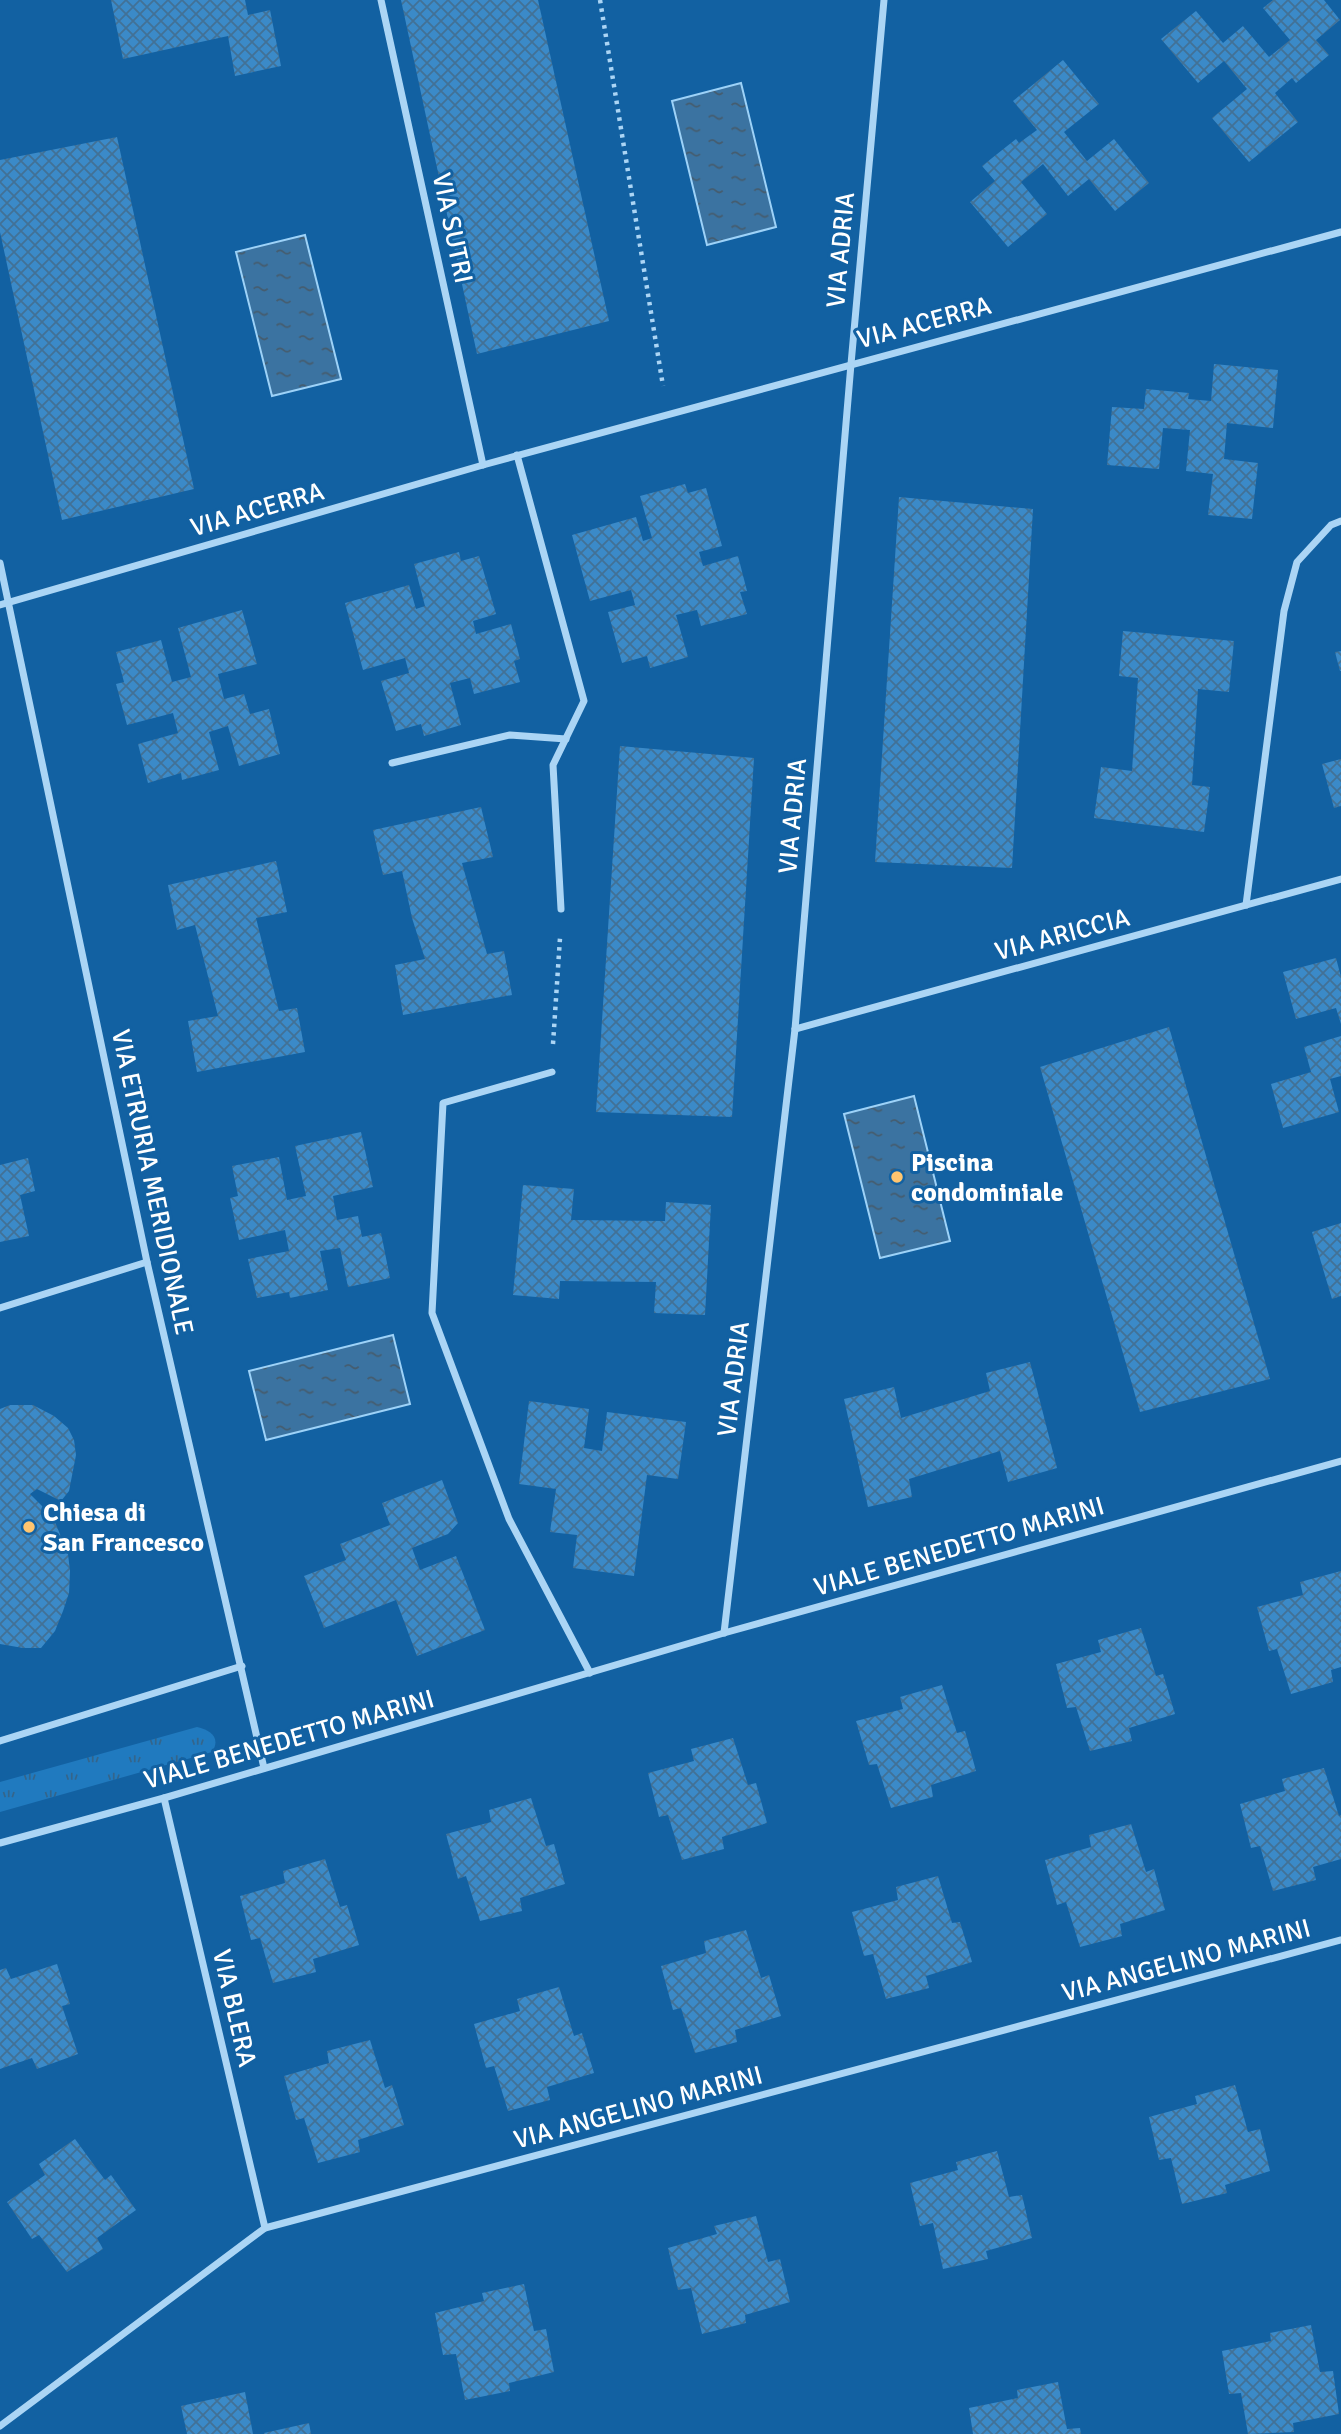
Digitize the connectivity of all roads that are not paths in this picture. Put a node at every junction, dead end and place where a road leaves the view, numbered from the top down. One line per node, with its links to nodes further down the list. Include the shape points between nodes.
1 (381, 0): 6 (street, VIA SUTRI)
2 (884, 0): 4 (street, VIA ADRIA)
3 (1341, 232): 4 (street, VIA ACERRA)
4 (851, 364): 5 (street, VIA ACERRA); 15 (street, VIA ADRIA)
5 (517, 455): 6 (street, VIA ACERRA); 10 (street, via 584,701)
6 (483, 465): 9 (street, VIA ACERRA)
7 (1341, 521): 13 (street, via 1331,525 1297,562 1284,611)
8 (0, 563): 9 (street, VIA ETRURIA MERIDIONALE)
9 (4, 604): 17 (street, VIA ETRURIA MERIDIONALE)
10 (566, 738): 11 (street, via 510,735); 14 (street, via 553,765)
11 (392, 763)
12 (1341, 879): 13 (street, VIA ARICCIA)
13 (1246, 905): 15 (street, VIA ARICCIA)
14 (561, 909)
15 (795, 1029): 20 (street, VIA ADRIA)
16 (552, 1072): 22 (street, via 443,1103 432,1313 509,1519)
17 (147, 1262): 18 (street); 21 (street, VIA ETRURIA MERIDIONALE)
18 (0, 1308)
19 (1341, 1461): 20 (street, VIALE BENEDETTO MARINI)
20 (724, 1633): 22 (street, VIALE BENEDETTO MARINI)
21 (242, 1666): 23 (street); 24 (street, VIA ETRURIA MERIDIONALE)
22 (590, 1673): 24 (street, VIALE BENEDETTO MARINI)
23 (0, 1741)
24 (264, 1768): 25 (street, VIALE BENEDETTO MARINI)
25 (164, 1798): 26 (street, VIALE BENEDETTO MARINI); 28 (street, VIA BLERA)
26 (0, 1843)
27 (1341, 1940): 28 (street, VIA ANGELINO MARINI)
28 (265, 2228): 29 (street, VIA ANGELINO MARINI)
29 (0, 2426)

